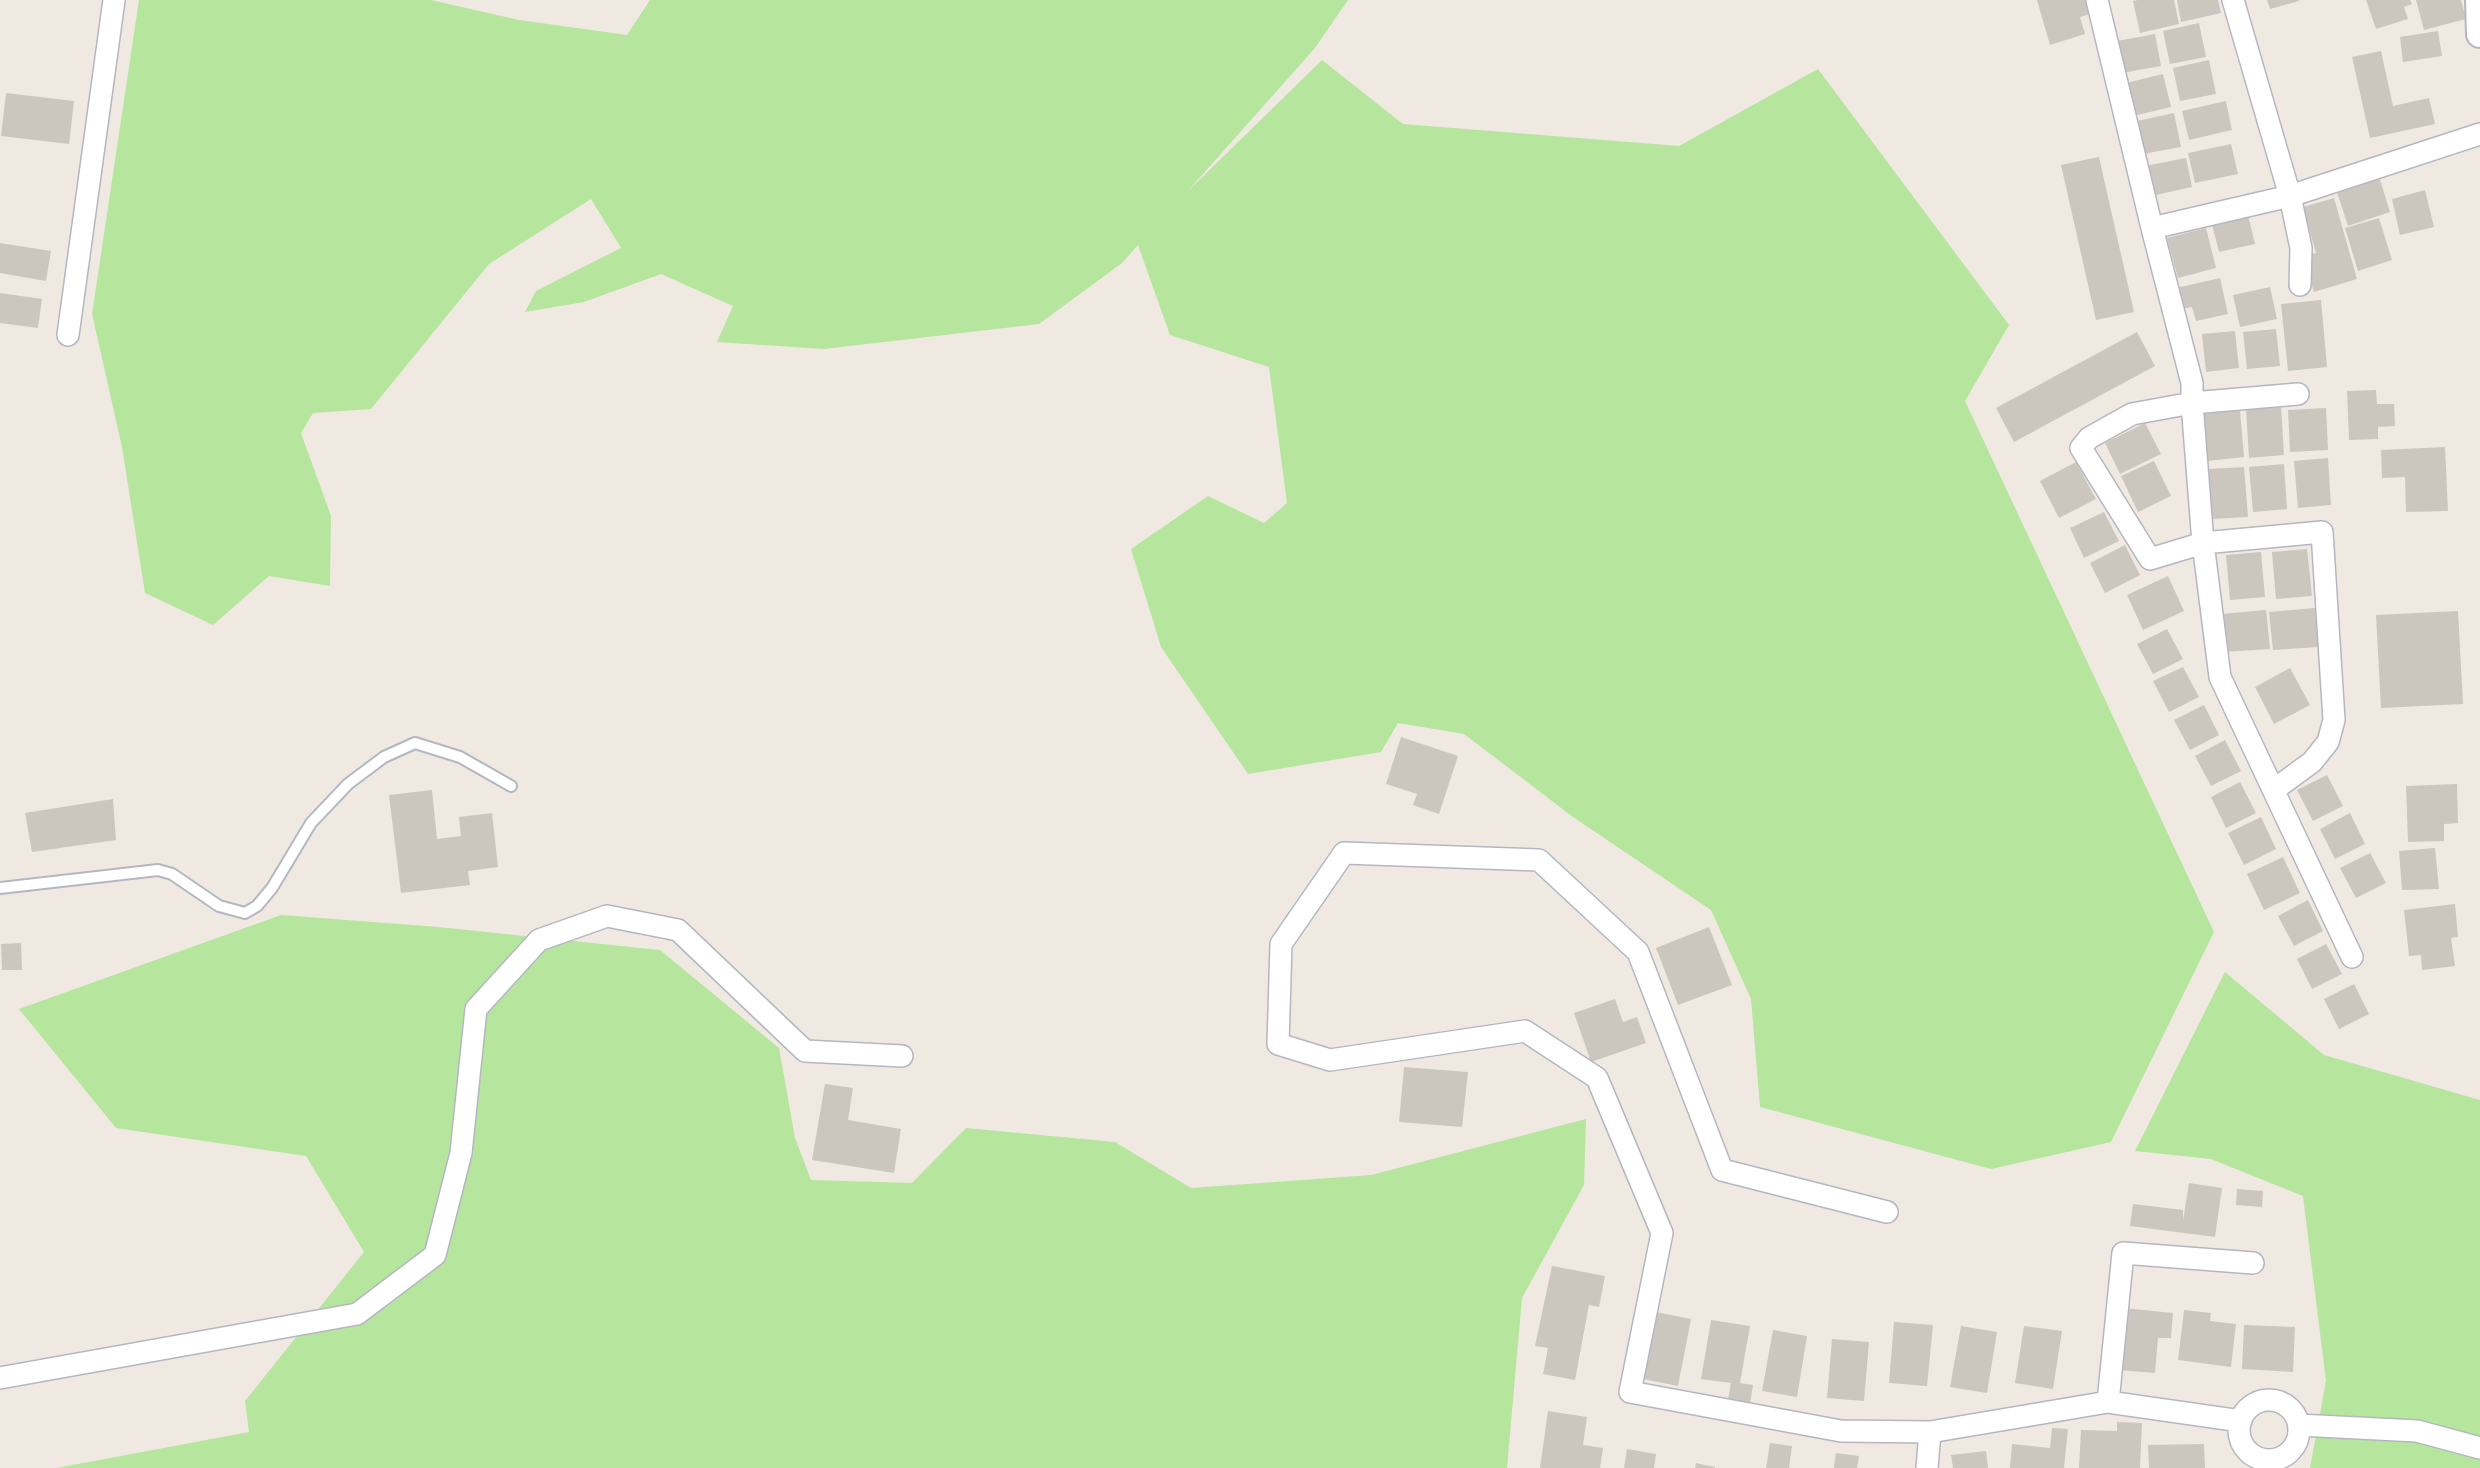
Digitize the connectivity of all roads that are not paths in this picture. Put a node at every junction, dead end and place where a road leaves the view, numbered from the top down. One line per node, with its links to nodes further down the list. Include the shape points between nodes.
1 (114, 0): 10 (street)
2 (2097, 0): 8 (street)
3 (2233, 0): 7 (street)
4 (2479, 0): 5 (street)
5 (2480, 34)
6 (2480, 134): 7 (street)
7 (2290, 196): 8 (street); 9 (street, via 2301,248)
8 (2152, 228): 12 (street, via 2192,383)
9 (2300, 285)
10 (68, 335)
11 (2298, 394): 12 (street)
12 (2192, 403): 13 (street); 13 (street, via 2132,414 2089,438 2081,448 2150,559)
13 (2203, 543): 15 (street, via 2220,677); 15 (street, via 2322,532 2334,720 2328,742 2312,762)
14 (511, 786): 16 (lane, via 460,757 415,743 384,757 348,784 312,823 272,888 245,913 219,906 172,874 158,870)
15 (2275, 789): 17 (street)
16 (0, 888)
17 (2352, 957)
18 (902, 1056): 21 (street, via 805,1051 678,930 607,916 539,940 476,1009 461,1153 435,1255 357,1314)
19 (1887, 1212): 25 (street, via 1722,1170 1639,952 1539,860 1344,853 1280,944 1278,1044 1329,1060 1525,1031 1597,1078 1662,1233 1630,1392 1840,1431)
20 (2253, 1263): 22 (street, via 2123,1253)
21 (0, 1378)
22 (2108, 1402): 23 (street); 25 (street)
23 (2241, 1421): 24 (street, via 2250,1408 2268,1401 2289,1408); 27 (street, via 2244,1446)
24 (2299, 1424): 26 (street, via 2417,1431); 27 (street, via 2291,1451)
25 (1930, 1432): 28 (street)
26 (2480, 1448)
27 (2273, 1464)
28 (1927, 1468)

